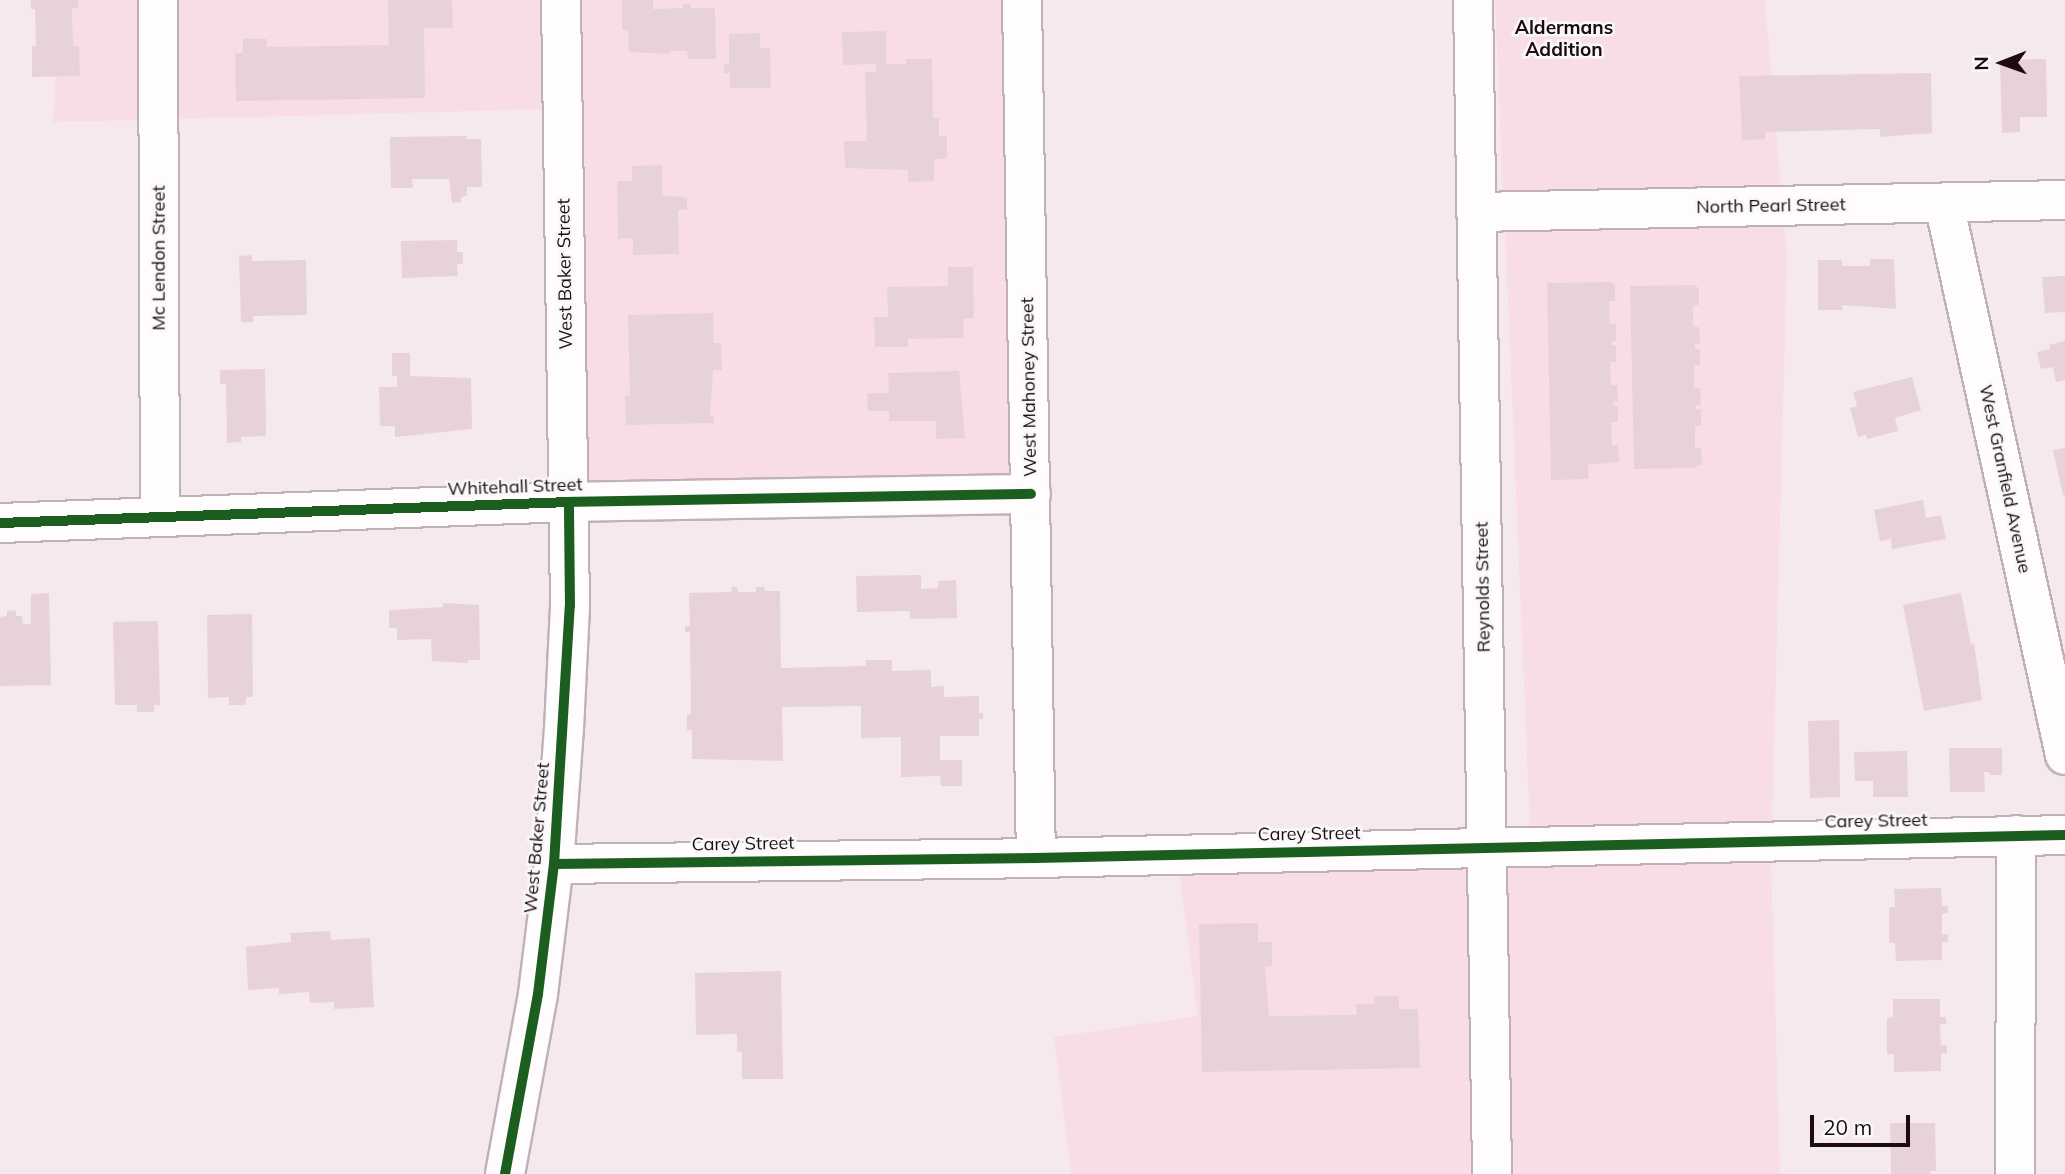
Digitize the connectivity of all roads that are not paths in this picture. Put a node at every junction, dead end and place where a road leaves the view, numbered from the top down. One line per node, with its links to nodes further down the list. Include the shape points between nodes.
1 (158, 0): 10 (street, Mc Lendon Street)
2 (561, 0): 9 (street, West Baker Street)
3 (1022, 0): 8 (street, West Mahoney Street)
4 (1473, 0): 7 (street, Reynolds Street)
5 (2065, 200): 6 (street, North Pearl Street)
6 (1944, 203): 7 (street, North Pearl Street); 12 (street, West Granfield Avenue)
7 (1477, 212): 15 (street, Reynolds Street)
8 (1031, 494): 9 (street, Whitehall Street); 16 (street, West Mahoney Street)
9 (569, 502): 10 (street, Whitehall Street); 17 (street, West Baker Street, via 569,619)
10 (160, 516): 11 (street, Whitehall Street)
11 (0, 523)
12 (2065, 755)
13 (2016, 835): 14 (street, Carey Street); 15 (street, Carey Street); 20 (street)
14 (2065, 835)
15 (1486, 848): 16 (street, Carey Street); 19 (street, Reynolds Street)
16 (1037, 858): 17 (street, Carey Street)
17 (554, 864): 18 (street, West Baker Street, via 538,994)
18 (505, 1174)
19 (1492, 1174)
20 (2015, 1174)

